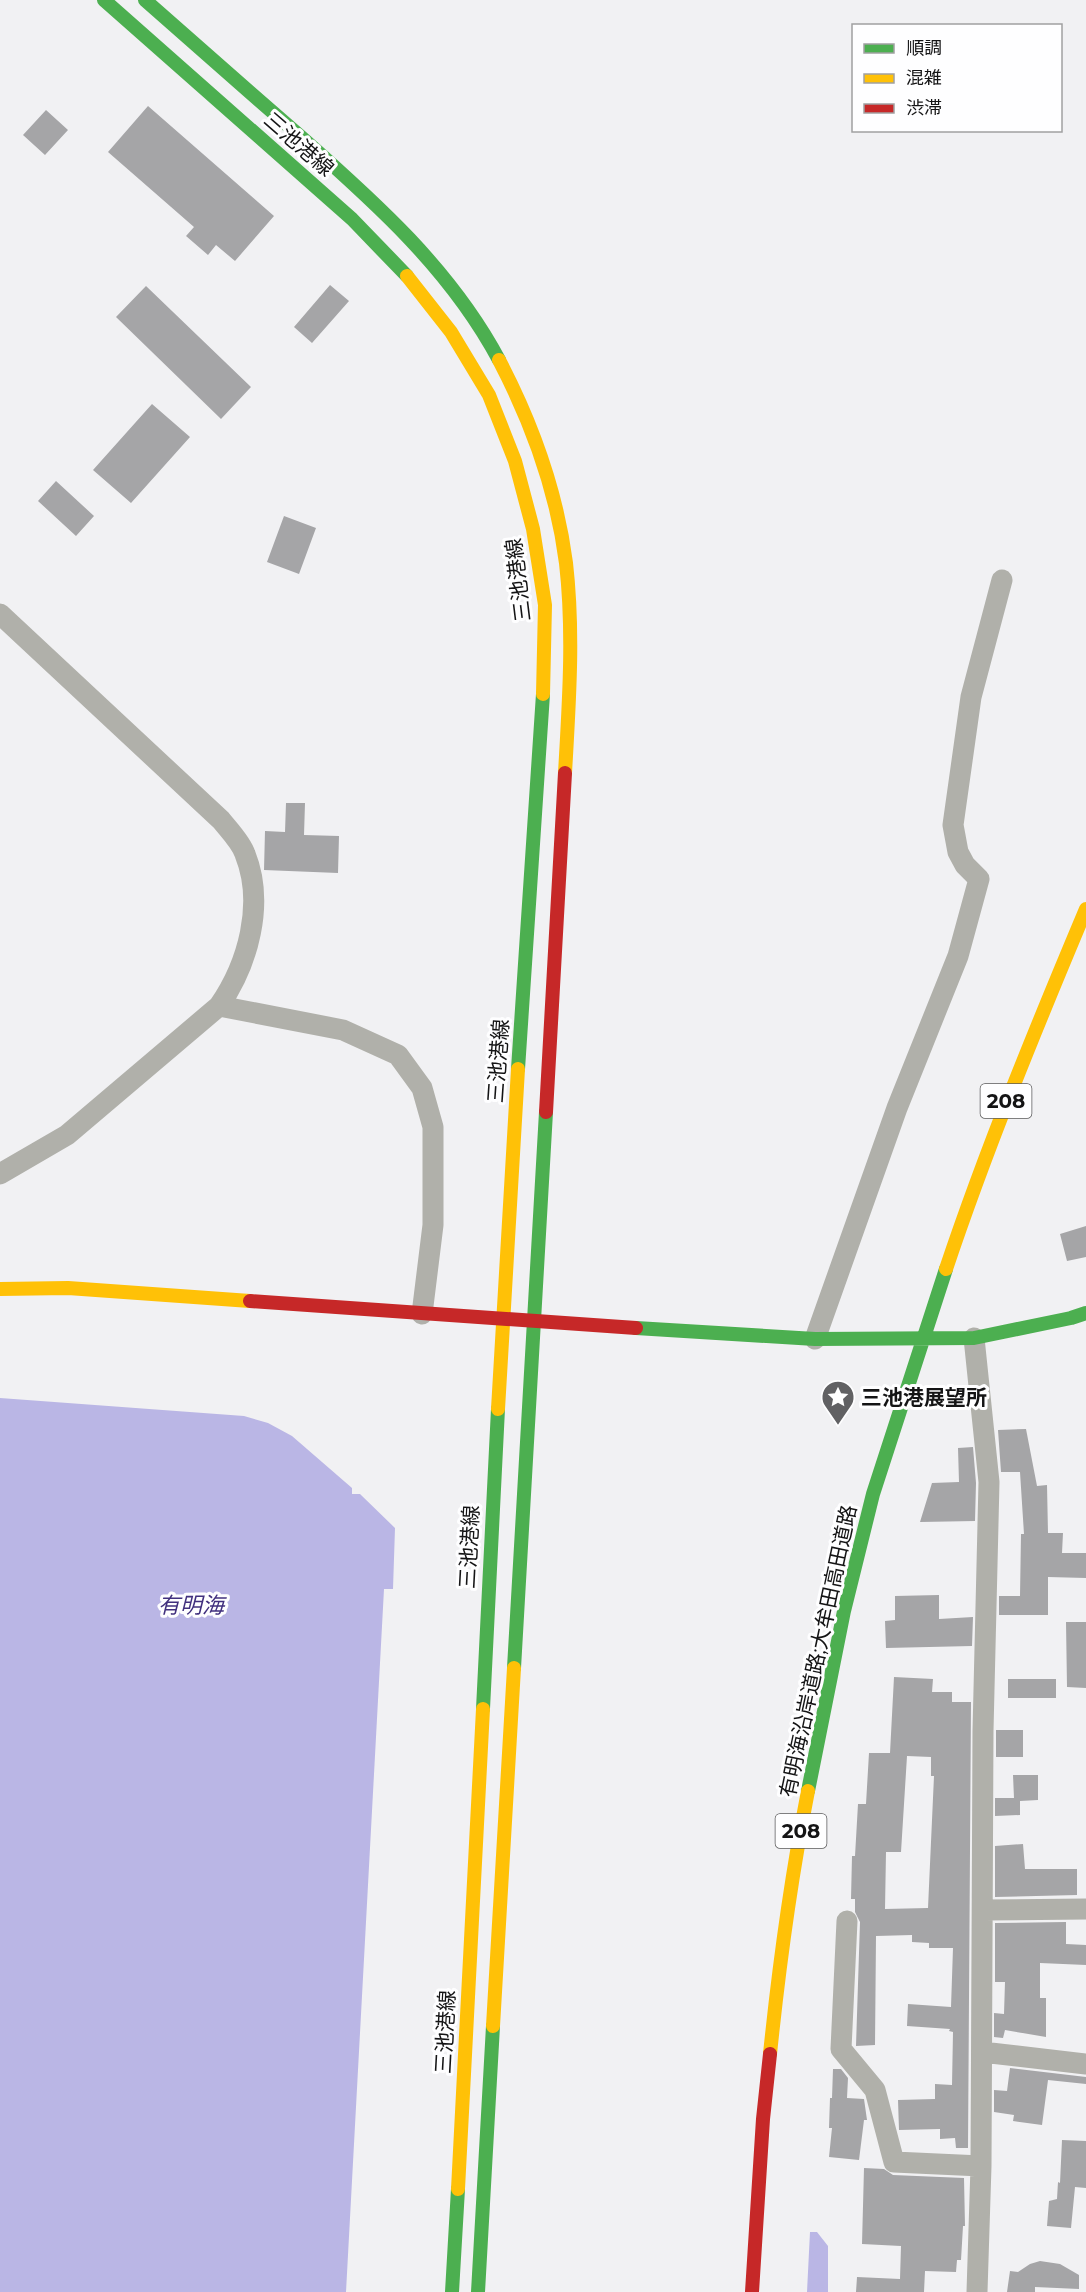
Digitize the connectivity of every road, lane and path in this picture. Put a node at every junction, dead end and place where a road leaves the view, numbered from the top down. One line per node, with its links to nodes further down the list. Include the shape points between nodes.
1 (104, 0): 11 (main road, 三池港線, via 352,219 407,276 451,332 489,395 515,461 533,529 545,605 544,685)
2 (145, 0): 12 (main road, 三池港線, via 370,198 429,259 478,325 513,386 540,454 559,525 569,600 570,686)
3 (1002, 580): 14 (street, via 971,697 954,825 958,852 979,879 958,956 897,1108)
4 (0, 614): 6 (street, via 221,820 245,852 252,878 254,920 229,992)
5 (1086, 909): 23 (main road, 有明海沿岸道路;大牟田高田道路 / 208, via 977,1177 873,1494 844,1611 797,1849 777,1985)
6 (219, 1006): 7 (street, via 68,1135); 10 (street, via 343,1030 398,1055 422,1088 433,1127 433,1225)
7 (0, 1174)
8 (0, 1289): 10 (main road, via 68,1288)
9 (1086, 1313): 13 (main road)
10 (422, 1314): 11 (main road)
11 (502, 1318): 12 (main road); 21 (main road, 三池港線)
12 (533, 1320): 14 (main road); 22 (main road, 三池港線)
13 (974, 1338): 14 (main road); 16 (street, via 989,1482)
14 (815, 1339)
15 (1086, 1909): 16 (street)
16 (983, 1910): 18 (street)
17 (846, 1922): 20 (street, via 841,2049 875,2090 894,2162)
18 (982, 2052): 19 (street); 20 (street)
19 (1086, 2064)
20 (981, 2166): 24 (street)
21 (452, 2292)
22 (478, 2292)
23 (752, 2292)
24 (977, 2292)

